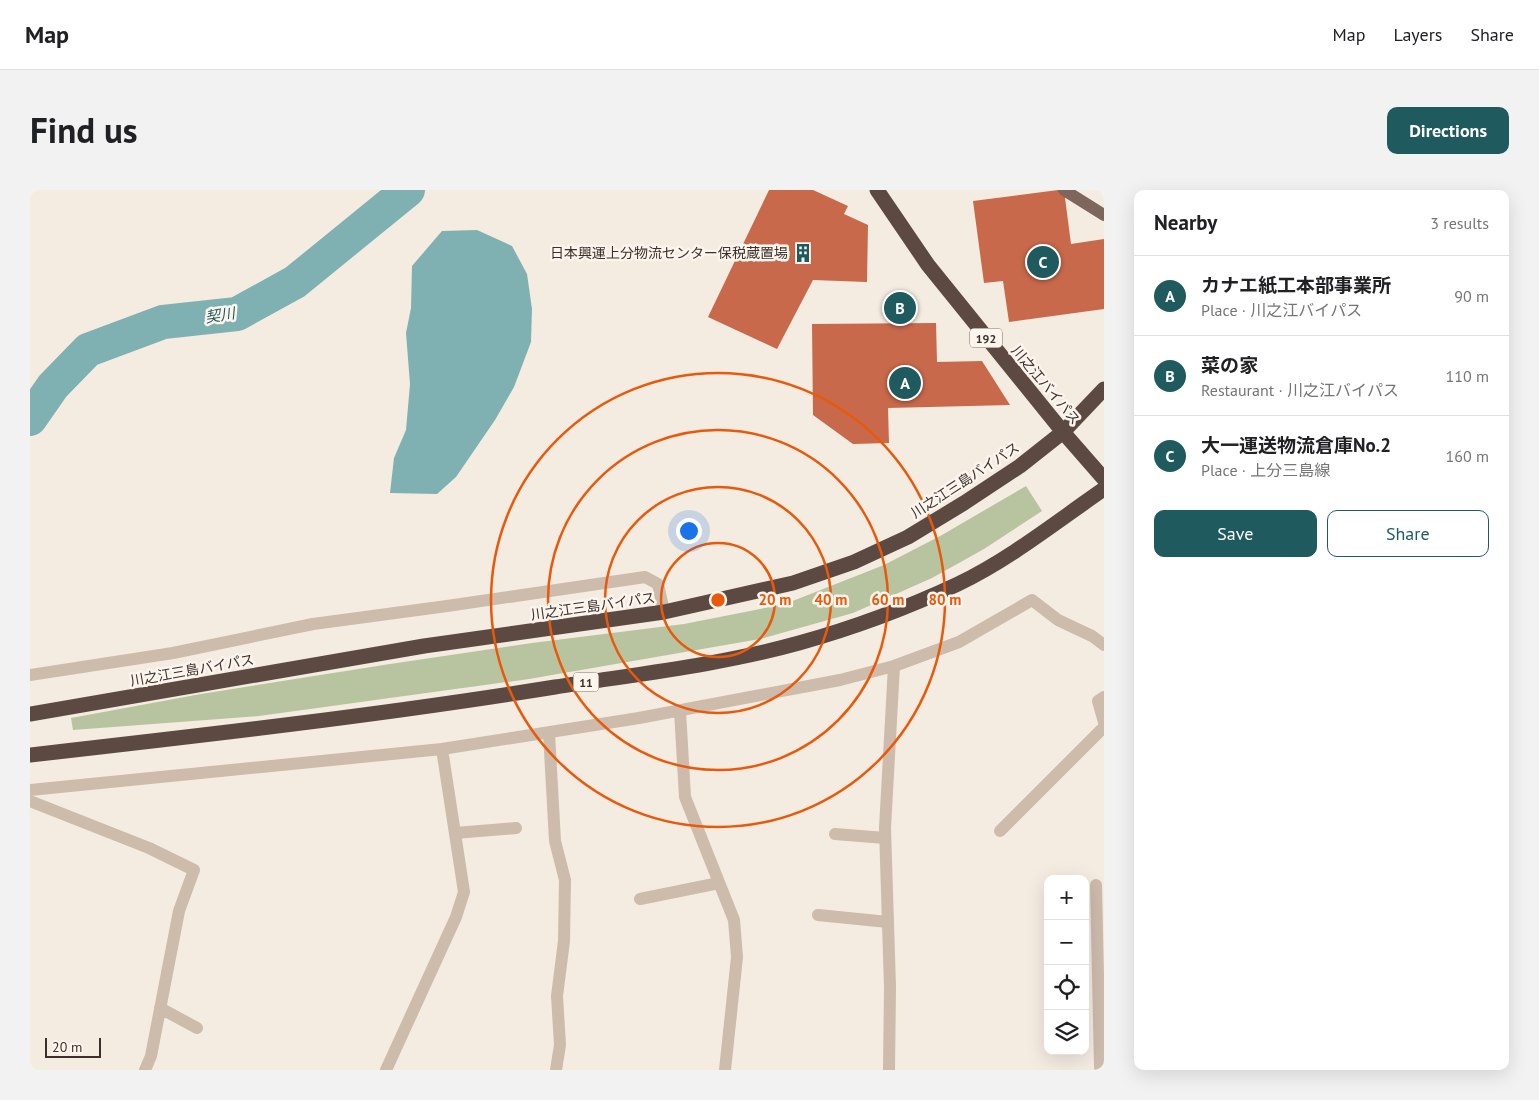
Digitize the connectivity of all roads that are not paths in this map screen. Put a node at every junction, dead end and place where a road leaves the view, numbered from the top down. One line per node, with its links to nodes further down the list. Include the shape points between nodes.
1 (877, 190): 5 (highway, 川之江バイパス / 192, via 928,265)
2 (1064, 190): 3 (main road)
3 (1104, 215)
4 (1104, 389): 5 (highway, 川之江三島バイパス)
5 (1063, 432): 6 (highway, 川之江バイパス / 192); 8 (highway, 川之江三島バイパス, via 1020,466 964,503 908,537 854,562 793,583)
6 (1104, 479)
7 (1104, 489): 19 (highway, 11, via 1008,556 959,583 892,612 798,644 729,659 507,695 286,726)
8 (664, 612): 11 (street, via 658,584 645,578 313,624 173,653); 14 (highway, 川之江三島バイパス, via 424,646)
9 (1104, 645): 10 (street, via 1058,620 1032,600 960,642)
10 (894, 666): 13 (street, via 840,680); 26 (street)
11 (30, 675)
12 (1104, 697): 15 (street, via 1098,702)
13 (680, 711): 17 (street); 27 (street, via 685,797)
14 (30, 714)
15 (1104, 722)
16 (1104, 727): 23 (street)
17 (549, 732): 18 (street); 39 (street, via 555,841 565,880 564,941 556,996 560,1045)
18 (442, 750): 20 (street); 24 (street)
19 (30, 755)
20 (30, 790)
21 (30, 801): 34 (street, via 149,848 194,870 179,911)
22 (516, 828): 24 (street)
23 (1000, 831)
24 (455, 833): 38 (street, via 464,892 456,917)
25 (835, 834): 26 (street)
26 (885, 838): 32 (street)
27 (719, 883): 29 (street); 40 (street, via 734,920 737,956)
28 (1096, 885): 30 (street)
29 (640, 899)
30 (1100, 906): 33 (street)
31 (818, 915): 32 (street)
32 (888, 922): 41 (street)
33 (1101, 991): 36 (street)
34 (160, 1008): 35 (street); 37 (street, via 151,1056)
35 (197, 1028)
36 (1100, 1067)
37 (145, 1070)
38 (386, 1070)
39 (556, 1070)
40 (725, 1070)
41 (889, 1070)

